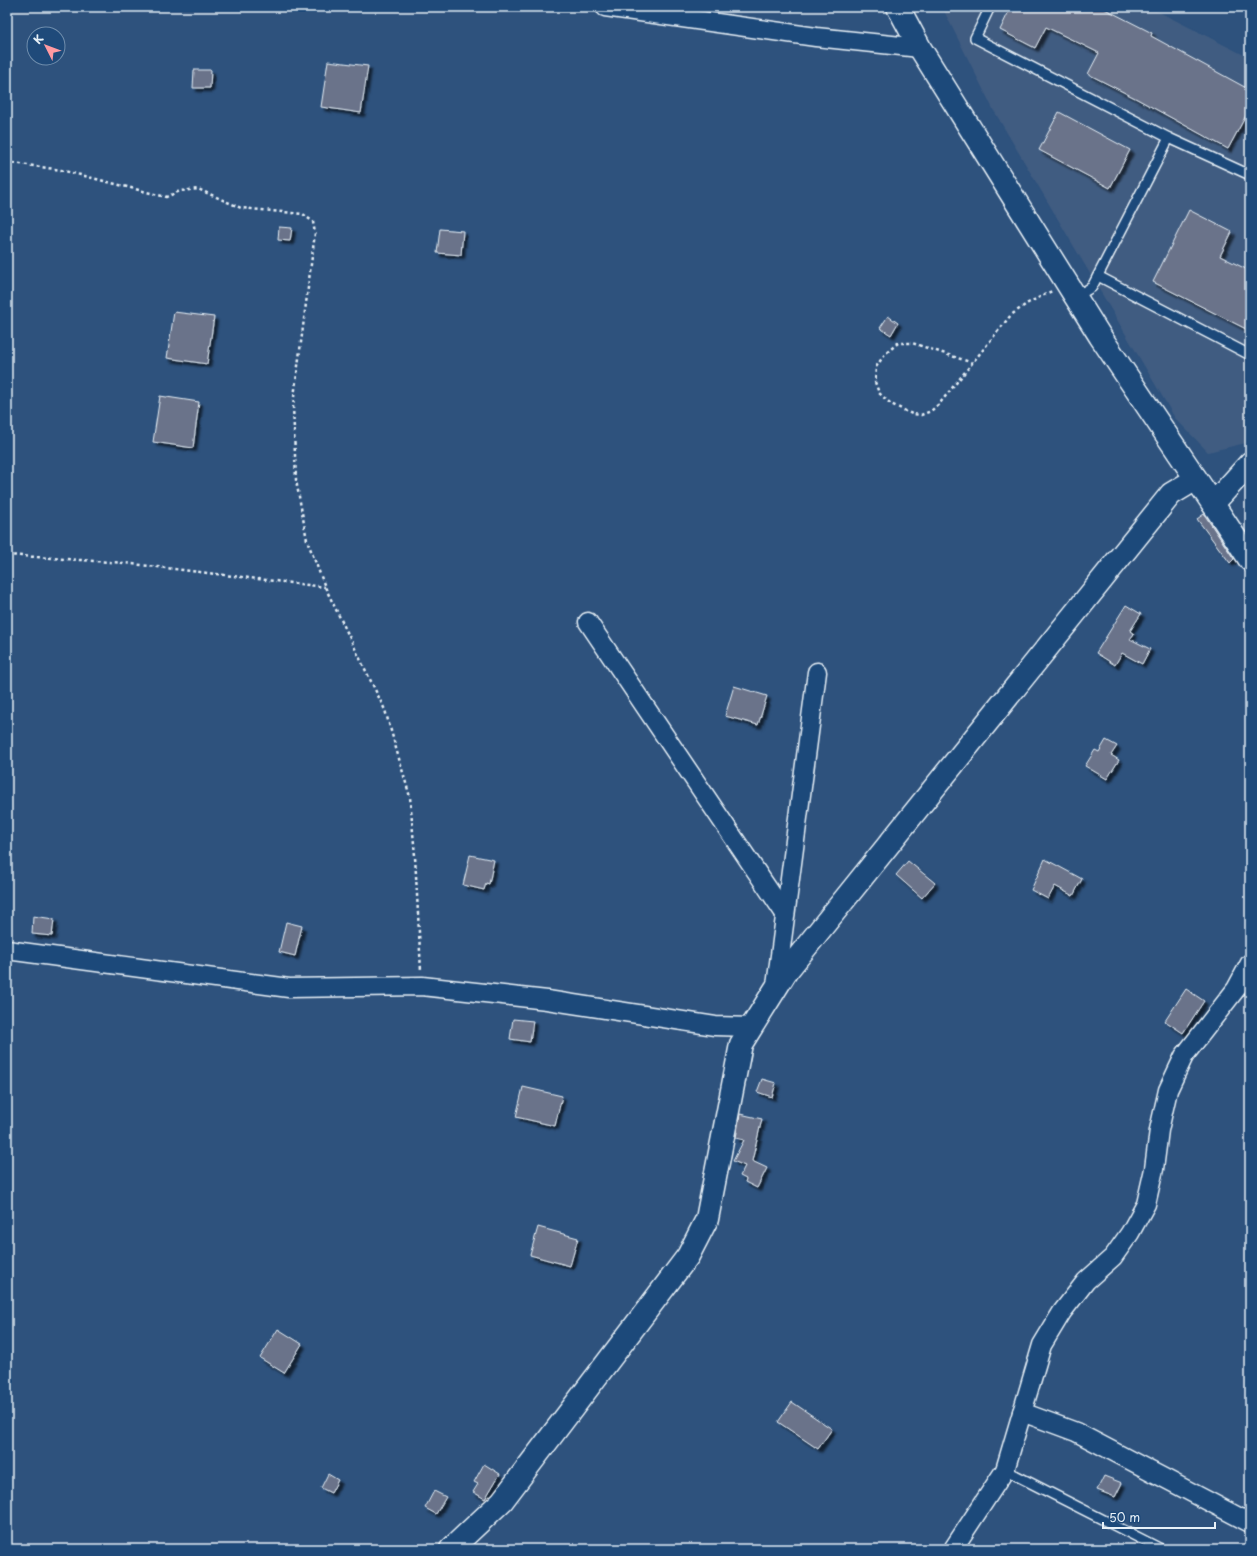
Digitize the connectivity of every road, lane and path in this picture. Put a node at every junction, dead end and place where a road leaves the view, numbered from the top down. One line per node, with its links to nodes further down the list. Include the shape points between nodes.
1 (605, 7): 4 (street, via 816,37)
2 (898, 7): 4 (street)
3 (990, 7): 5 (lane, via 975,38)
4 (920, 48): 9 (street)
5 (1169, 138): 7 (lane); 8 (lane)
6 (7, 162): 17 (path, via 61,170 166,196 198,189 241,208 303,214 313,222 315,233 293,412 296,480 306,540)
7 (1250, 175)
8 (1098, 276): 9 (lane, via 1092,287); 10 (lane)
9 (1071, 290): 11 (path, via 1028,303 1011,315); 13 (street)
10 (1250, 355)
11 (973, 363): 11 (path, via 940,403 932,411 921,415 912,414 891,404 879,393 875,382 876,368 885,354 898,343 912,343)
12 (1250, 463): 14 (street)
13 (1196, 479): 14 (street); 24 (street, via 1171,494 786,972)
14 (1213, 504): 16 (street)
15 (7, 555): 17 (path, via 124,563)
16 (1250, 560)
17 (324, 587): 23 (path, via 385,710 410,797 416,856)
18 (588, 622): 20 (street)
19 (817, 672): 20 (street)
20 (786, 914): 24 (street)
21 (7, 950): 23 (street, via 289,988)
22 (1250, 963): 26 (street, via 1236,989 1184,1056 1168,1090 1158,1130 1154,1169 1146,1204 1130,1233 1112,1257 1086,1281 1066,1306 1042,1345)
23 (422, 986): 25 (street, via 547,1000 715,1026)
24 (776, 989): 25 (street)
25 (752, 1027): 29 (street, via 742,1044 707,1219 688,1256 502,1501)
26 (1022, 1412): 27 (street); 28 (street, via 1076,1432)
27 (1005, 1470): 30 (street); 31 (lane)
28 (1250, 1523)
29 (451, 1549)
30 (953, 1549)
31 (1161, 1549)

